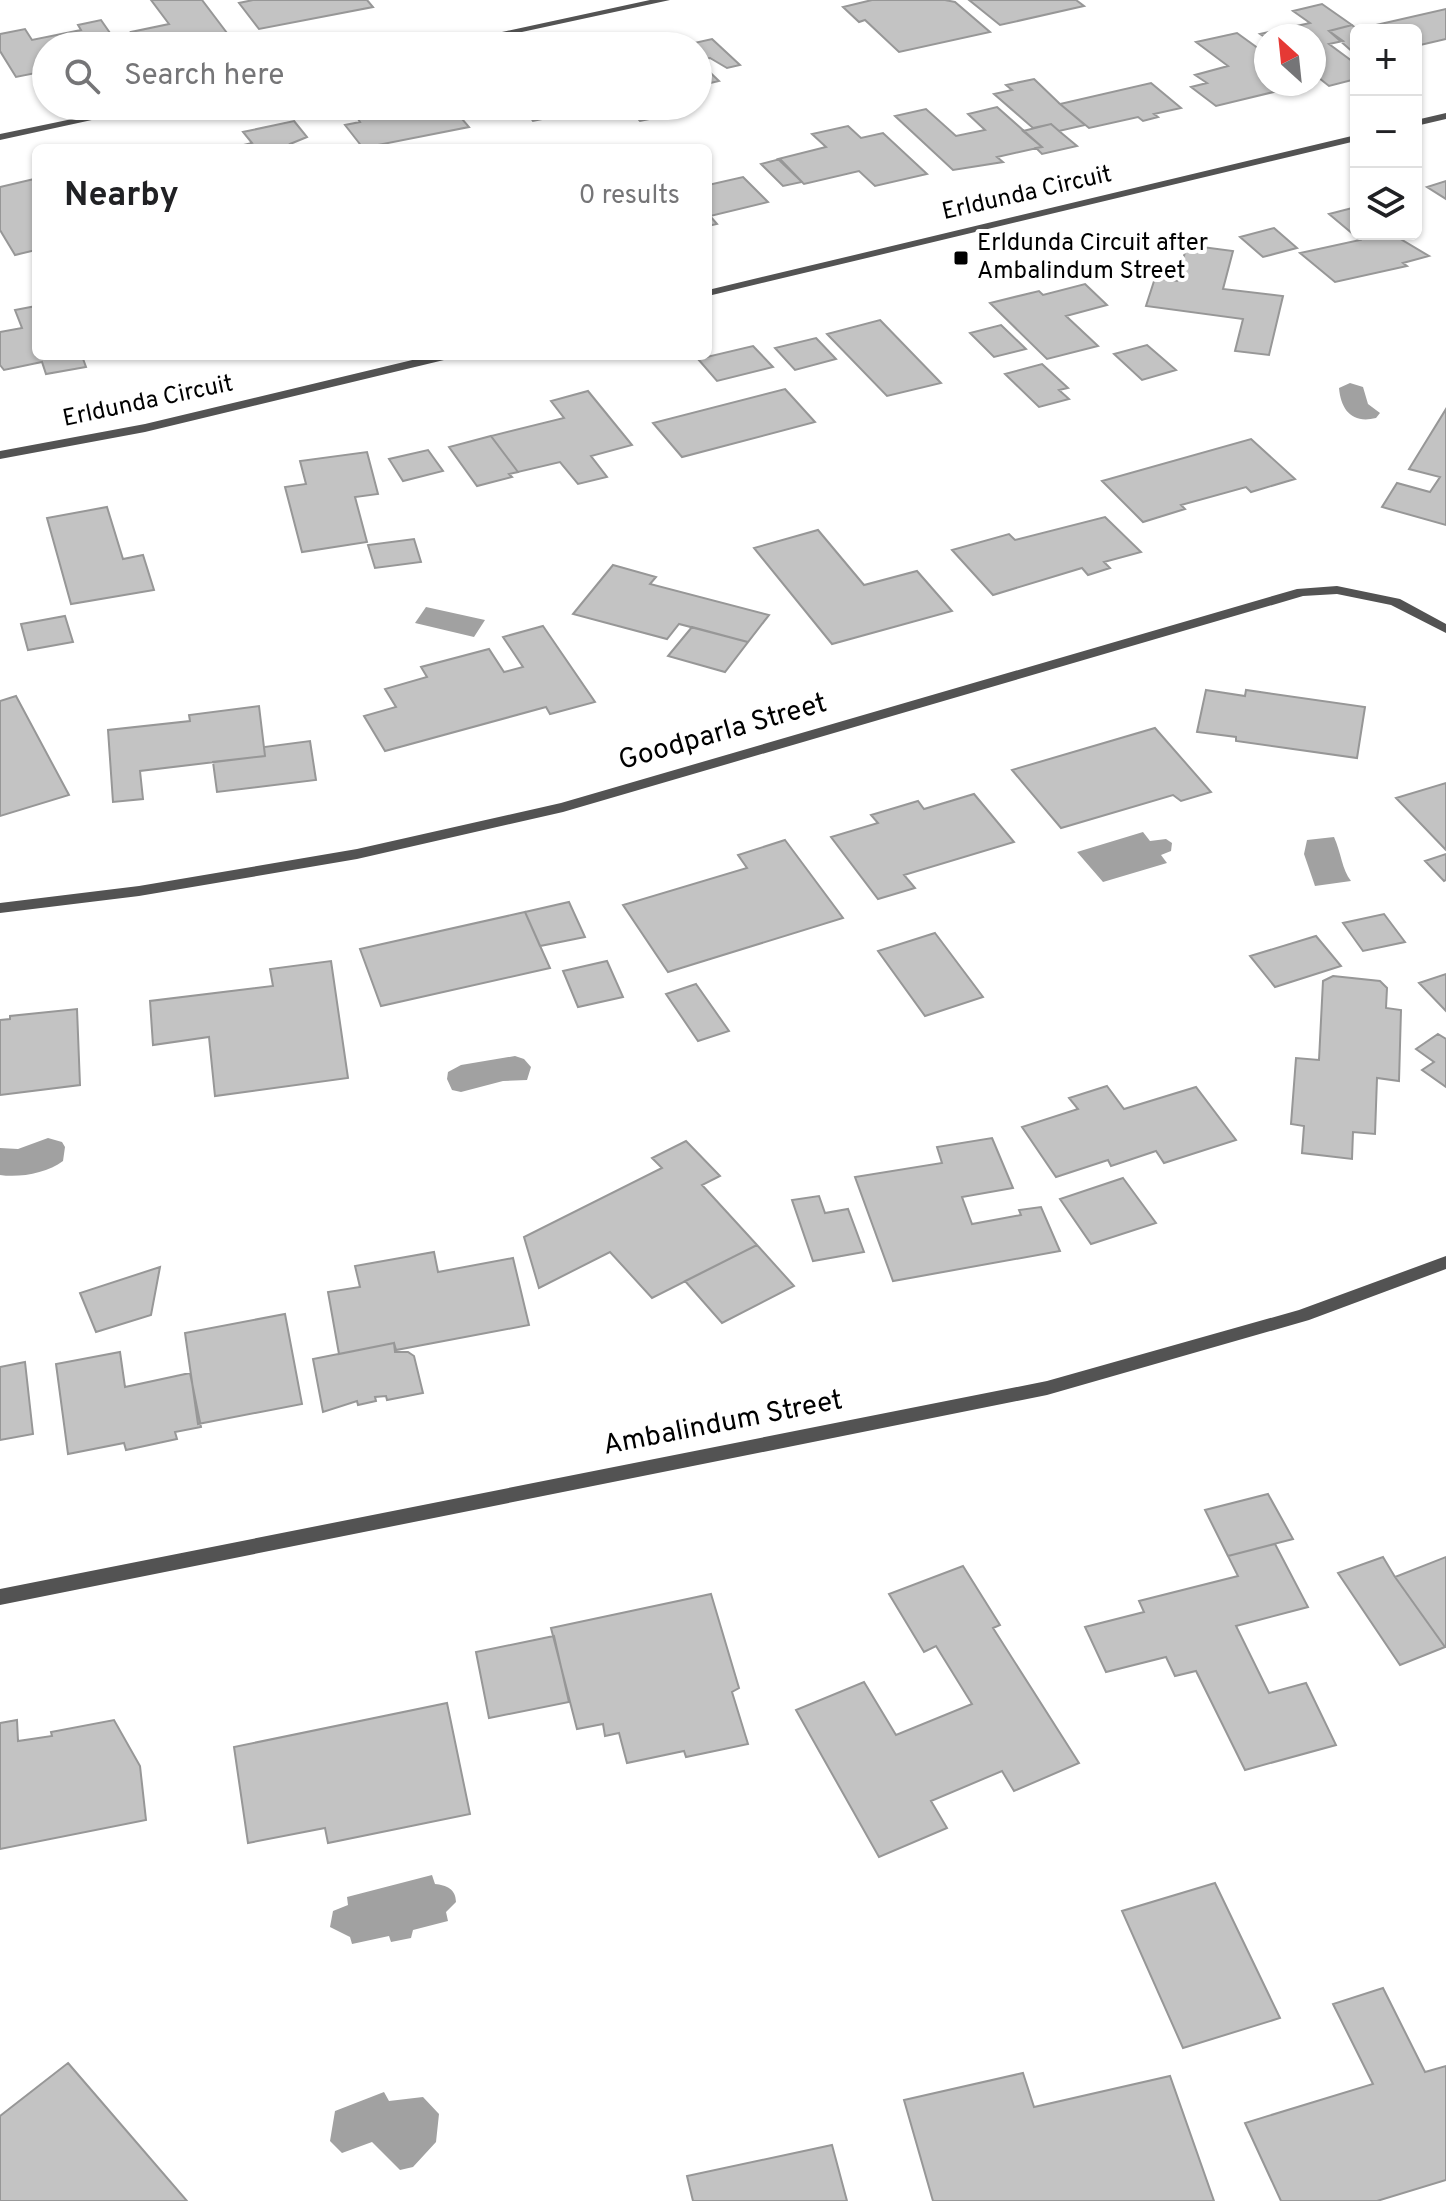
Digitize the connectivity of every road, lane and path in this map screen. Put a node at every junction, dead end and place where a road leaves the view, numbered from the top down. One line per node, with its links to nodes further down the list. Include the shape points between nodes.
1 (665, 0): 2 (street)
2 (510, 32)
3 (1446, 116): 5 (street)
4 (83, 120): 6 (street)
5 (1422, 122)
6 (0, 137)
7 (1350, 139): 8 (street, Erldunda Circuit)
8 (712, 292)
9 (427, 360): 10 (street, Erldunda Circuit, via 145,428)
10 (0, 455)
11 (1446, 629): 12 (street, Goodparla Street, via 1395,602 1337,590 1302,592 563,807 357,854)
12 (0, 908)
13 (1446, 1262): 14 (street, Ambalindum Street, via 1303,1315 1047,1388)
14 (0, 1597)

